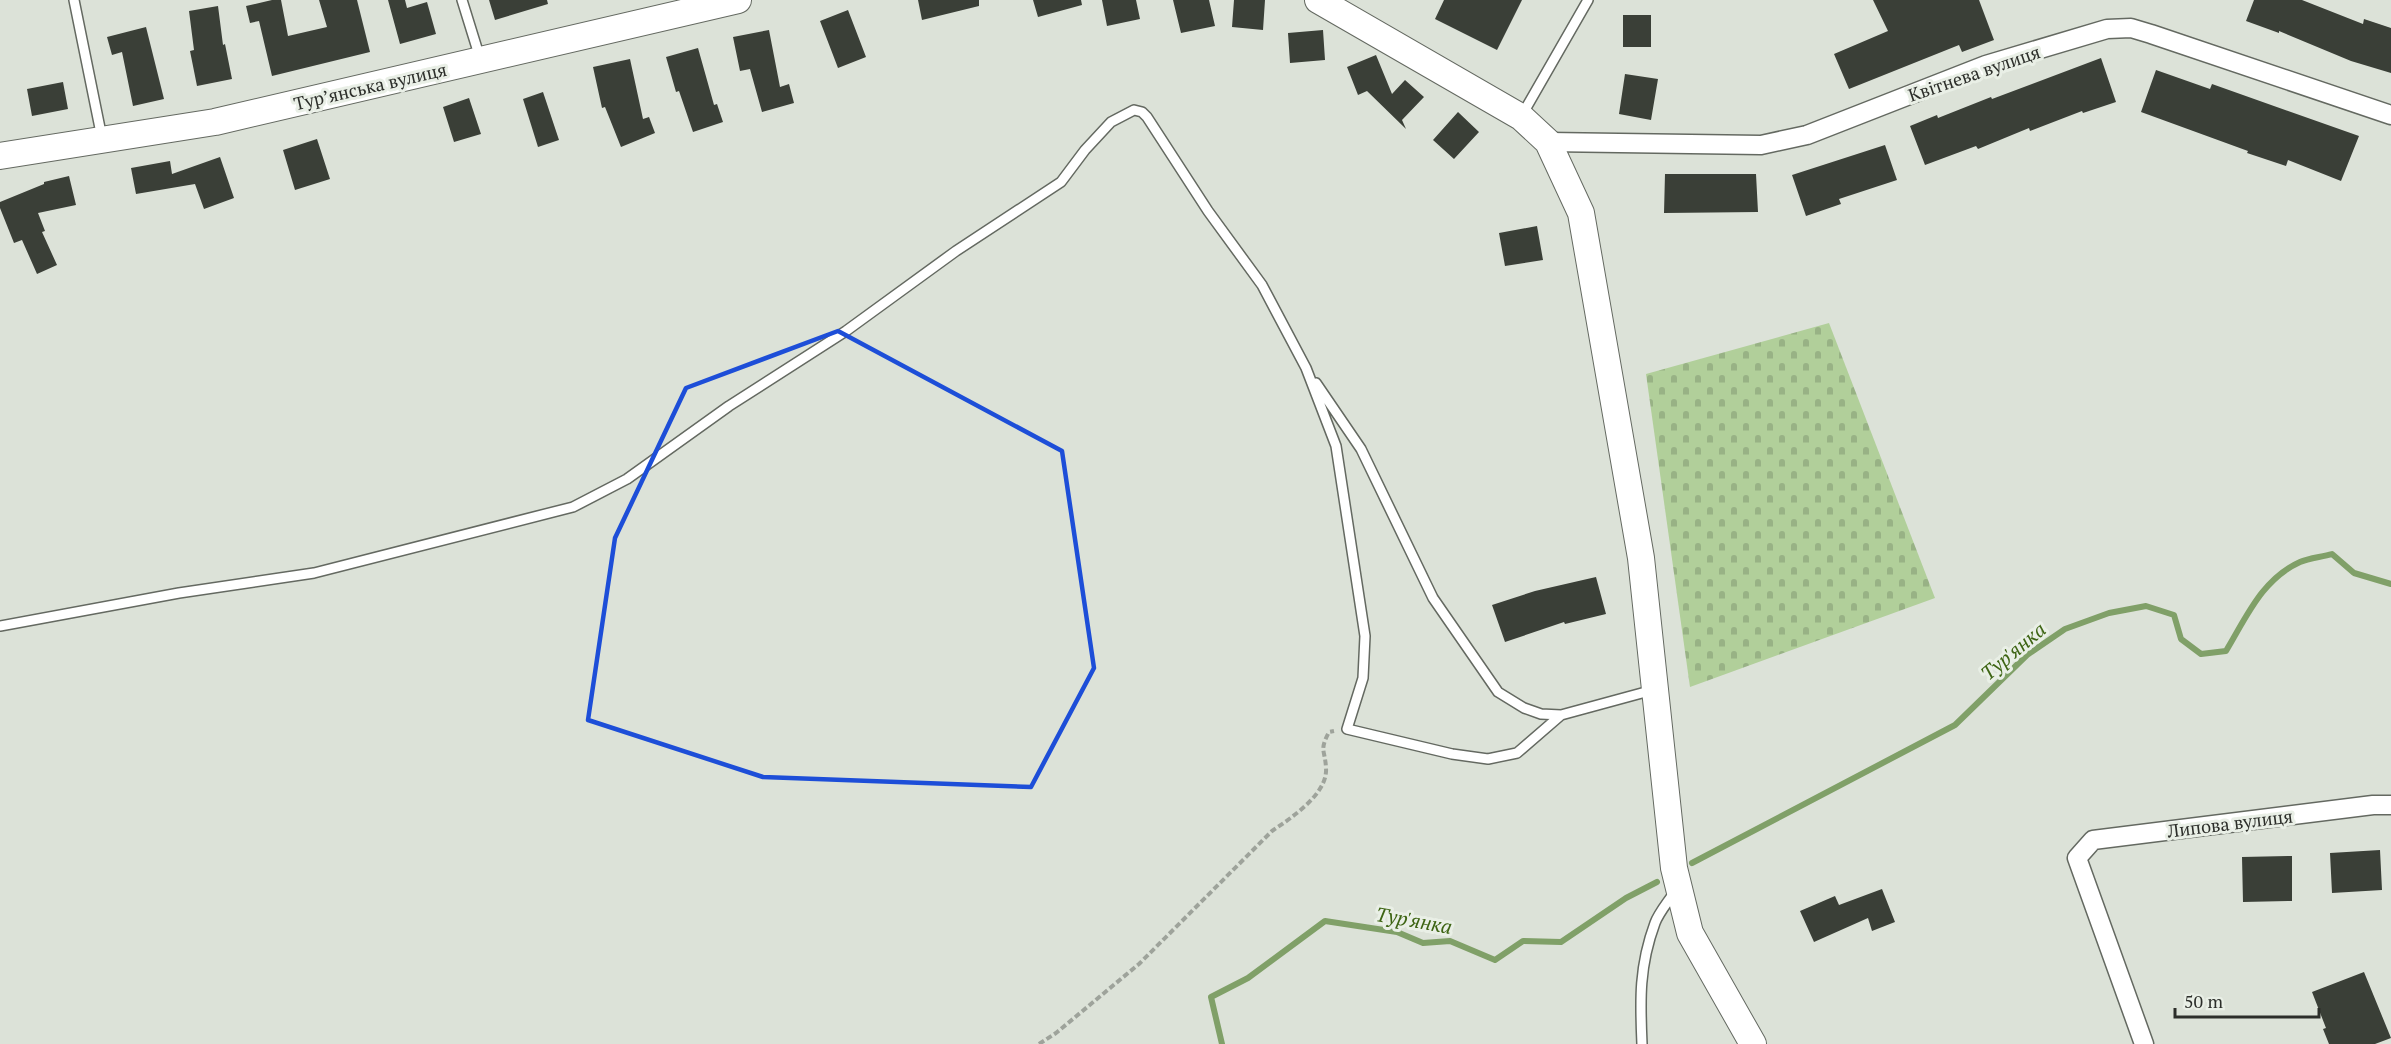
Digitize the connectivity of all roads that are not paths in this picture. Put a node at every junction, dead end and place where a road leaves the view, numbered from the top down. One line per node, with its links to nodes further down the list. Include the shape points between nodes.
1 (74, 0): 9 (lane)
2 (462, 0): 6 (lane)
3 (738, 0): 6 (street, Турʼянська вулиця)
4 (1318, 0): 8 (street)
5 (1588, 0): 8 (lane)
6 (480, 60): 9 (street, Турʼянська вулиця, via 215,122)
7 (2391, 115): 10 (street, Квітнева вулиця, via 2131,28 2107,29 1986,65 1807,135 1761,145)
8 (1521, 117): 10 (street)
9 (102, 140): 11 (street, Турʼянська вулиця)
10 (1548, 142): 14 (street, via 1581,213 1641,558)
11 (0, 156)
12 (1306, 368): 13 (lane, via 1262,285 1147,117 1134,110 1111,122 1061,182 956,251 846,331 729,405 627,479 573,507 314,573); 15 (lane, via 1361,448 1433,598 1498,692 1524,708); 15 (lane, via 1336,446 1365,636 1364,678 1347,729 1488,759 1517,753)
13 (0, 626)
14 (1656, 689): 15 (lane); 17 (street)
15 (1562, 715)
16 (2391, 805): 20 (street, Липова вулиця, via 2093,840 2077,858)
17 (1678, 887): 18 (lane, via 1656,921 1648,949 1640,985); 19 (street, via 1690,933)
18 (1642, 1044)
19 (1753, 1044)
20 (2144, 1044)

